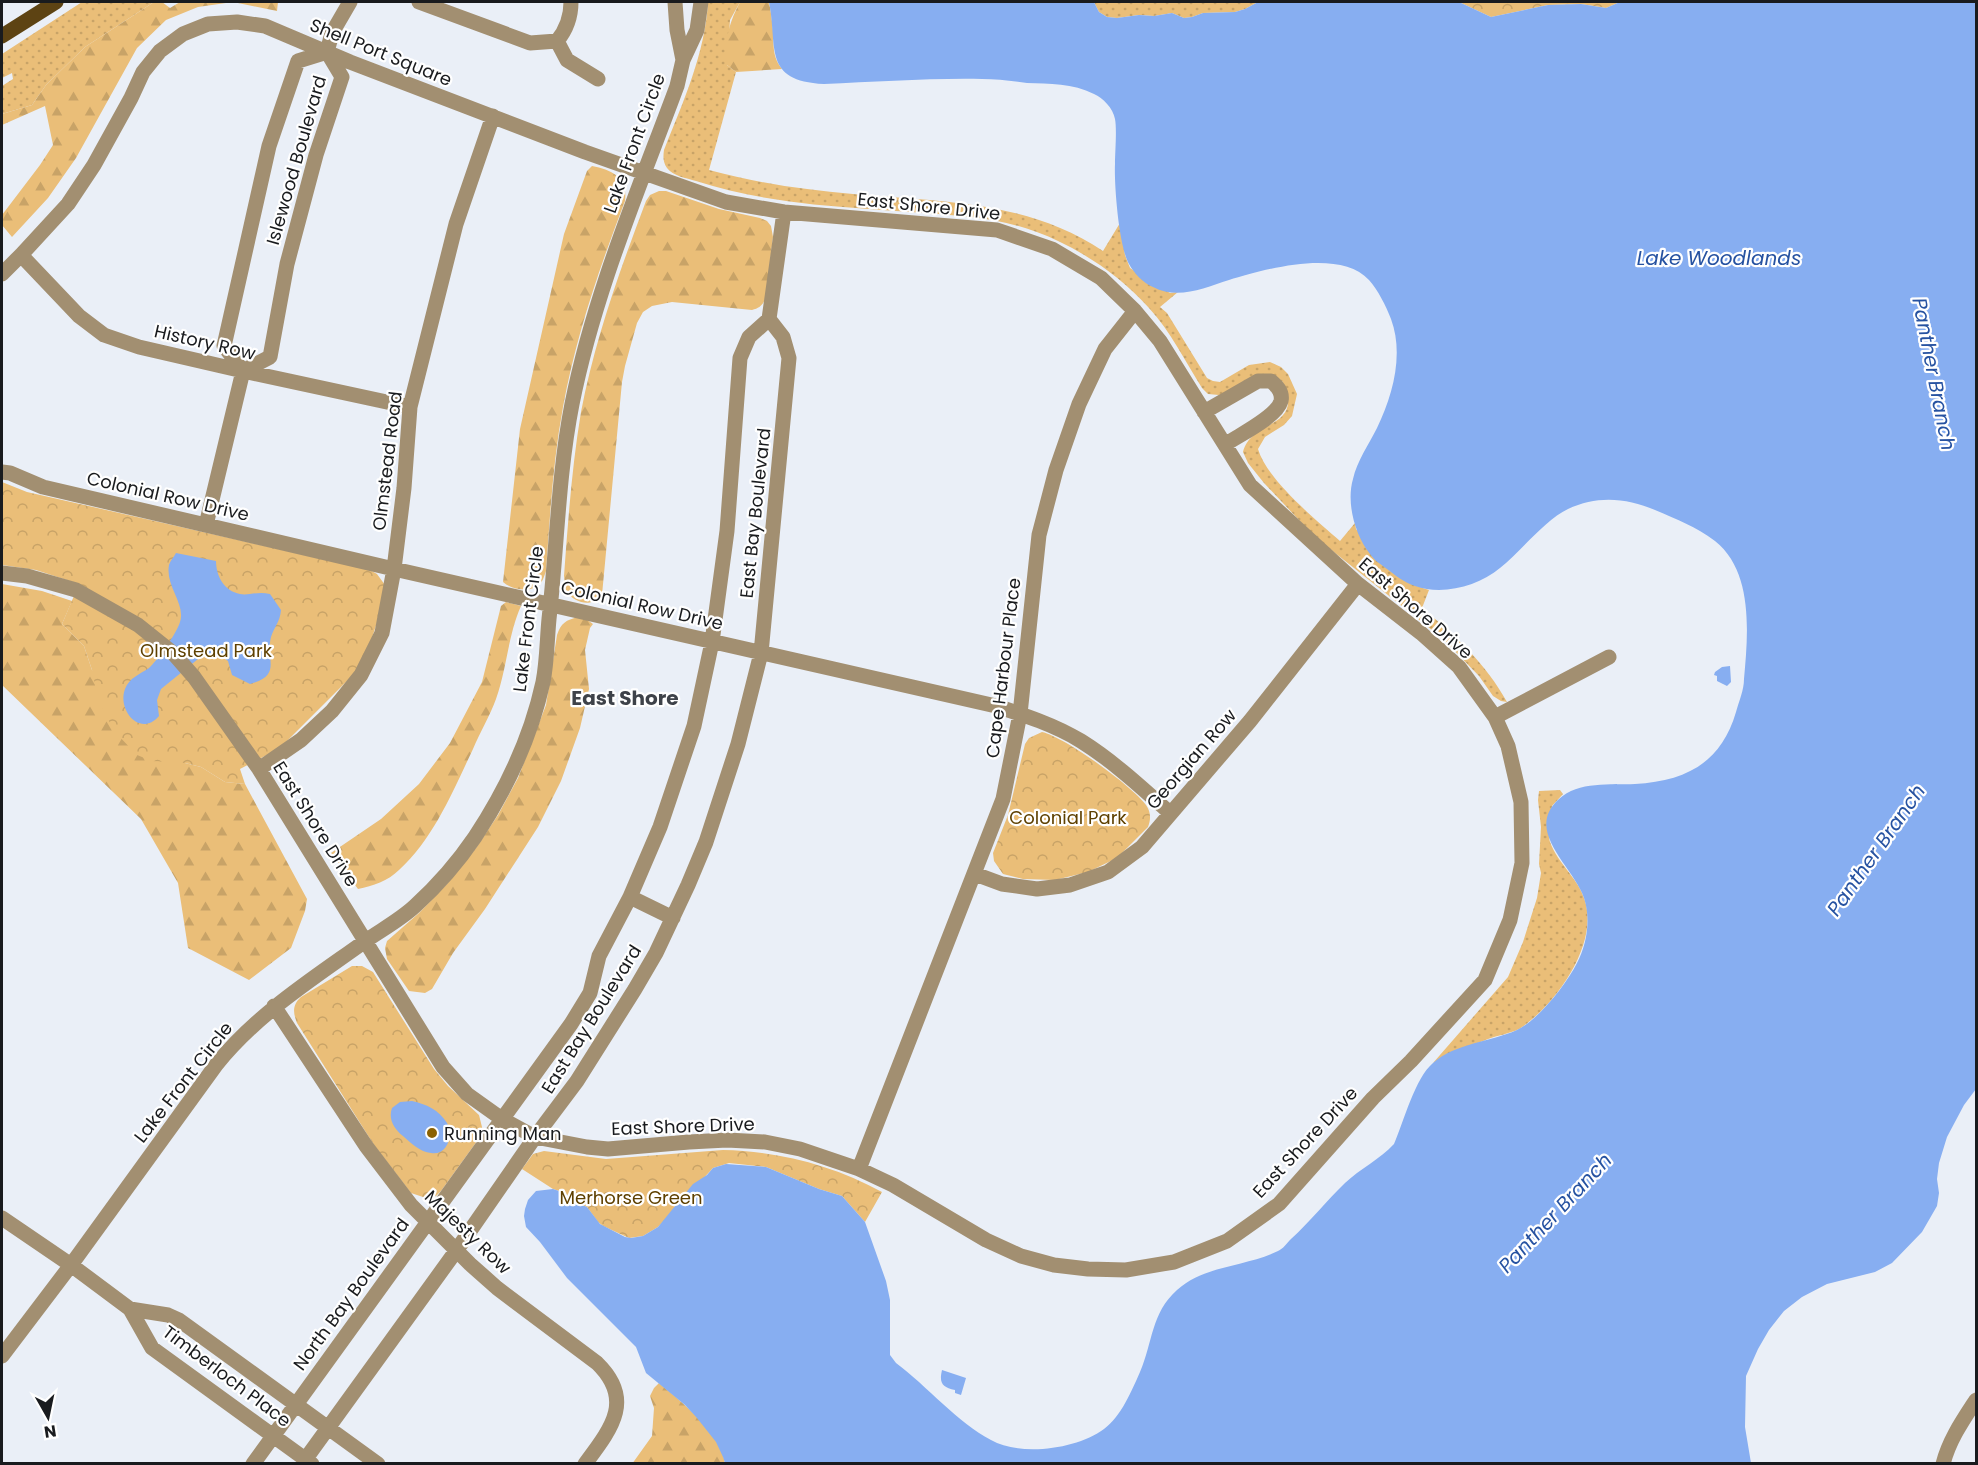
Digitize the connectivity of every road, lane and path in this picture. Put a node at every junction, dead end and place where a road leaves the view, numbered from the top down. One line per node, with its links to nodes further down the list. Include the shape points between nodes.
1 (56, 2): 7 (main road)
2 (350, 2): 9 (street, via 332,33)
3 (419, 2): 8 (street, via 530,43)
4 (571, 2): 8 (street, via 571,14)
5 (675, 2): 10 (street, Lake Front Circle)
6 (701, 2): 10 (street, Lake Front Circle, via 698,30)
7 (2, 36)
8 (557, 41): 11 (street, via 567,60)
9 (327, 52): 12 (street, Shell Port Square); 15 (street, Shell Port Square, via 265,27 237,22 208,24 183,34 160,51 143,72 94,165 68,204); 19 (street, Islewood Boulevard, via 342,76 287,264 270,357); 19 (street, Islewood Boulevard, via 298,61 269,146 224,346)
10 (683, 60): 13 (street, Lake Front Circle)
11 (598, 79)
12 (493, 116): 13 (street, Shell Port Square); 20 (street, Olmstead Road, via 456,224)
13 (645, 173): 14 (street, East Shore Drive, via 726,202); 28 (street, Lake Front Circle, via 597,304 583,356 564,458)
14 (784, 212): 17 (street, East Shore Drive, via 997,230 1052,249 1101,278); 18 (street)
15 (21, 255): 16 (street, Shell Port Square); 19 (street, History Row, via 79,316 104,335)
16 (2, 274)
17 (1135, 311): 21 (street, East Shore Drive, via 1160,341); 32 (street, Cape Harbour Place, via 1105,349 1079,404 1056,470 1040,535)
18 (769, 319): 29 (street, East Bay Boulevard, via 749,337 740,358 727,531); 30 (street, East Bay Boulevard, via 783,337 789,358)
19 (243, 371): 20 (street, History Row); 24 (street)
20 (410, 407): 25 (street, Olmstead Road)
21 (1204, 412): 22 (street, East Shore Drive); 22 (street, via 1258,381 1271,381 1280,389 1282,400 1274,413)
22 (1226, 444): 27 (street, East Shore Drive, via 1250,485)
23 (4, 470): 24 (street, Colonial Row Drive, via 43,487)
24 (206, 525): 25 (street, Colonial Row Drive)
25 (394, 569): 28 (street, Colonial Row Drive); 34 (street, Olmstead Road, via 382,633 361,675 309,733)
26 (2, 573): 34 (street, East Shore Drive, via 76,590 153,636 194,677)
27 (1358, 584): 33 (street, East Shore Drive, via 1459,667); 35 (street, Georgian Row, via 1250,721)
28 (551, 604): 29 (street, Colonial Row Drive); 39 (street, Lake Front Circle, via 543,680 529,731 506,786 474,839 444,876 413,908)
29 (712, 642): 30 (street, Colonial Row Drive); 37 (street, East Bay Boulevard, via 678,778)
30 (761, 653): 32 (street, Colonial Row Drive); 38 (street, East Bay Boulevard, via 738,744 706,842)
31 (1609, 657): 33 (street)
32 (1020, 714): 35 (street, Colonial Row Drive, via 1080,741); 36 (street, Cape Harbour Place, via 1003,799)
33 (1495, 717): 43 (street, East Shore Drive, via 1508,746 1521,802 1522,863 1509,920 1485,980 1279,1204 1227,1241 1174,1262 1126,1270 1054,1265 986,1240)
34 (259, 768): 39 (street, East Shore Drive)
35 (1170, 813): 36 (street, Georgian Row, via 1142,847 1108,872 1070,885 1037,889 1002,884)
36 (975, 874): 43 (street, Cape Harbour Place)
37 (630, 897): 38 (street); 41 (street, East Bay Boulevard, via 599,956 590,993)
38 (673, 918): 42 (street, East Bay Boulevard, via 614,1025)
39 (365, 942): 40 (street, Lake Front Circle); 41 (street, East Shore Drive, via 450,1076 467,1094)
40 (274, 1006): 45 (street, Majesty Row, via 371,1153); 47 (street, Lake Front Circle, via 216,1065)
41 (502, 1119): 42 (street, East Shore Drive); 45 (street, North Bay Boulevard)
42 (535, 1137): 43 (street, East Shore Drive, via 608,1149 727,1140 765,1142); 46 (street)
43 (859, 1169)
44 (2, 1218): 47 (street, Timberloch Place)
45 (428, 1222): 46 (street, Majesty Row); 51 (street, North Bay Boulevard)
46 (456, 1251): 52 (street); 57 (street, Majesty Row, via 497,1288 606,1371 617,1395 615,1417)
47 (71, 1265): 48 (street, Timberloch Place); 49 (street, Lake Front Circle)
48 (130, 1309): 51 (street, Timberloch Place, via 179,1320); 53 (street, Timberloch Place, via 152,1348)
49 (2, 1356)
50 (1977, 1400): 58 (street, via 1957,1430)
51 (296, 1404): 52 (street, Timberloch Place); 53 (street, North Bay Boulevard)
52 (328, 1428): 54 (street); 56 (street, Timberloch Place)
53 (273, 1436): 54 (street, Timberloch Place); 55 (street, North Bay Boulevard)
54 (306, 1462)
55 (253, 1464)
56 (378, 1464)
57 (585, 1464)
58 (1943, 1464)

